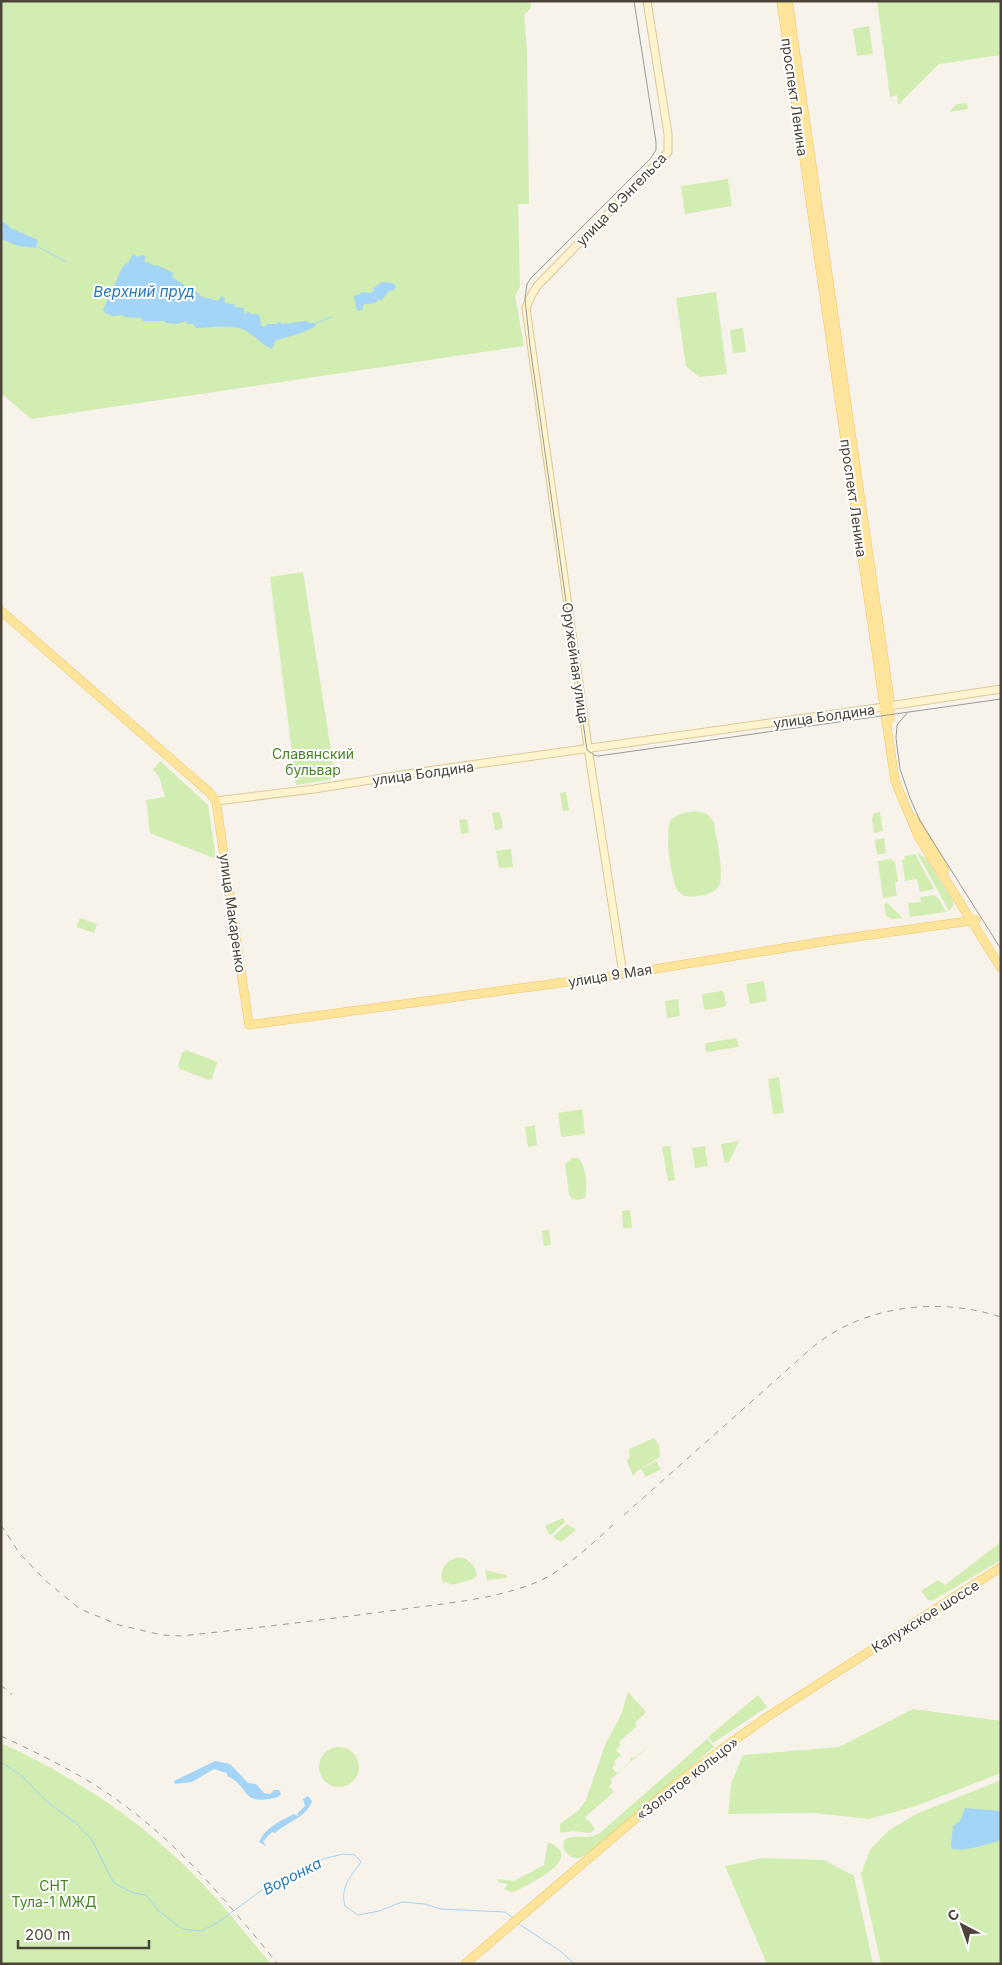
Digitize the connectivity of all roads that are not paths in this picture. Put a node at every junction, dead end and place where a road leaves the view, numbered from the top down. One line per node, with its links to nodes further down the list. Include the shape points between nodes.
1 (647, 1): 5 (street, улица Ф.Энгельса, via 668,152 534,289 526,308)
2 (781, 1): 4 (main road, проспект Ленина)
3 (788, 1): 4 (main road, проспект Ленина)
4 (803, 129): 8 (main road, проспект Ленина)
5 (532, 351): 9 (street, Оружейная улица)
6 (1, 611): 10 (main road)
7 (1001, 689): 8 (street, улица Болдина)
8 (887, 707): 9 (street, улица Болдина); 11 (main road, проспект Ленина, via 894,754 906,799); 11 (main road, проспект Ленина, via 895,781 911,823 960,905)
9 (588, 748): 10 (street, улица Болдина); 14 (street, Оружейная улица)
10 (216, 801): 15 (main road, улица Макаренко)
11 (973, 920): 12 (main road, проспект Ленина); 13 (main road, проспект Ленина); 14 (main road, улица 9 Мая)
12 (1001, 958)
13 (1001, 968)
14 (622, 974): 15 (main road, улица 9 Мая)
15 (249, 1025)
16 (1001, 1568): 17 (main road, Калужское шоссе)
17 (848, 1664): 18 (main road, «Золотое кольцо», via 767,1717 677,1784)
18 (465, 1964)

